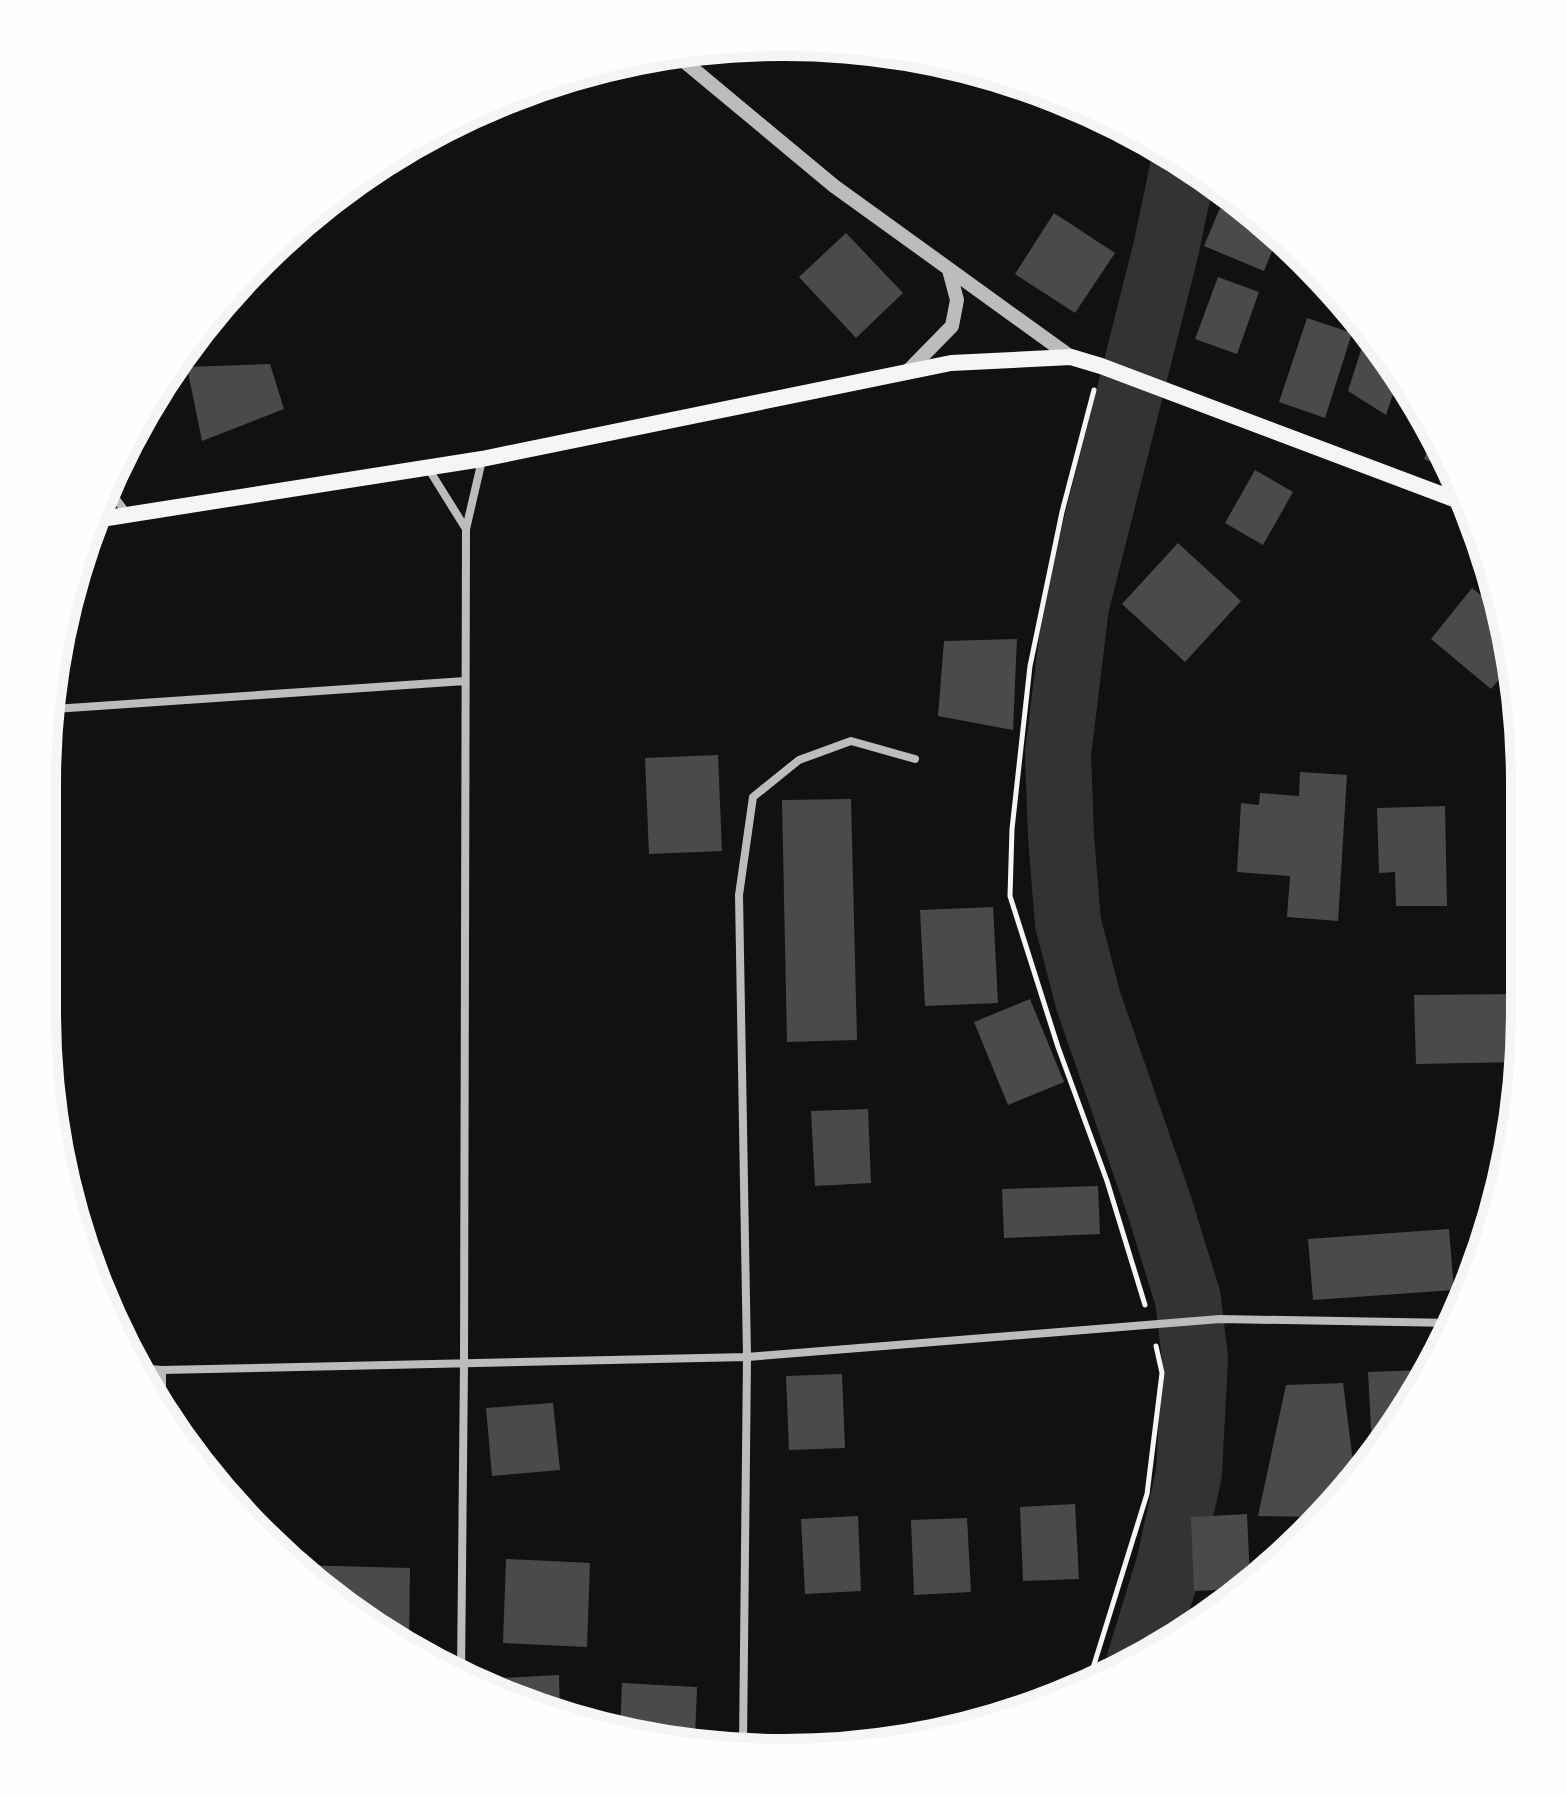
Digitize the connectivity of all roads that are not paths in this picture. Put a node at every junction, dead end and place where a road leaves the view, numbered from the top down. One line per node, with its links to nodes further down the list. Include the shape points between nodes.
1 (686, 63): 2 (street, via 834,186)
2 (949, 270): 3 (street); 4 (street, via 957,300 952,326)
3 (1071, 357): 4 (main road, via 951,363); 8 (main road)
4 (906, 373): 5 (main road)
5 (482, 459): 6 (main road); 11 (street)
6 (428, 468): 9 (main road); 11 (street)
7 (115, 497): 9 (street)
8 (1453, 499)
9 (127, 514): 10 (main road)
10 (106, 518)
11 (466, 529): 12 (street)
12 (465, 681): 13 (street); 17 (street)
13 (60, 709)
14 (915, 759): 16 (street, via 851,741 799,760 753,797 739,895)
15 (1441, 1323): 16 (street, via 1220,1319)
16 (747, 1357): 17 (street); 22 (street)
17 (464, 1364): 19 (street); 21 (street)
18 (150, 1369): 19 (street)
19 (162, 1370): 20 (street)
20 (162, 1389)
21 (461, 1664)
22 (743, 1737)

